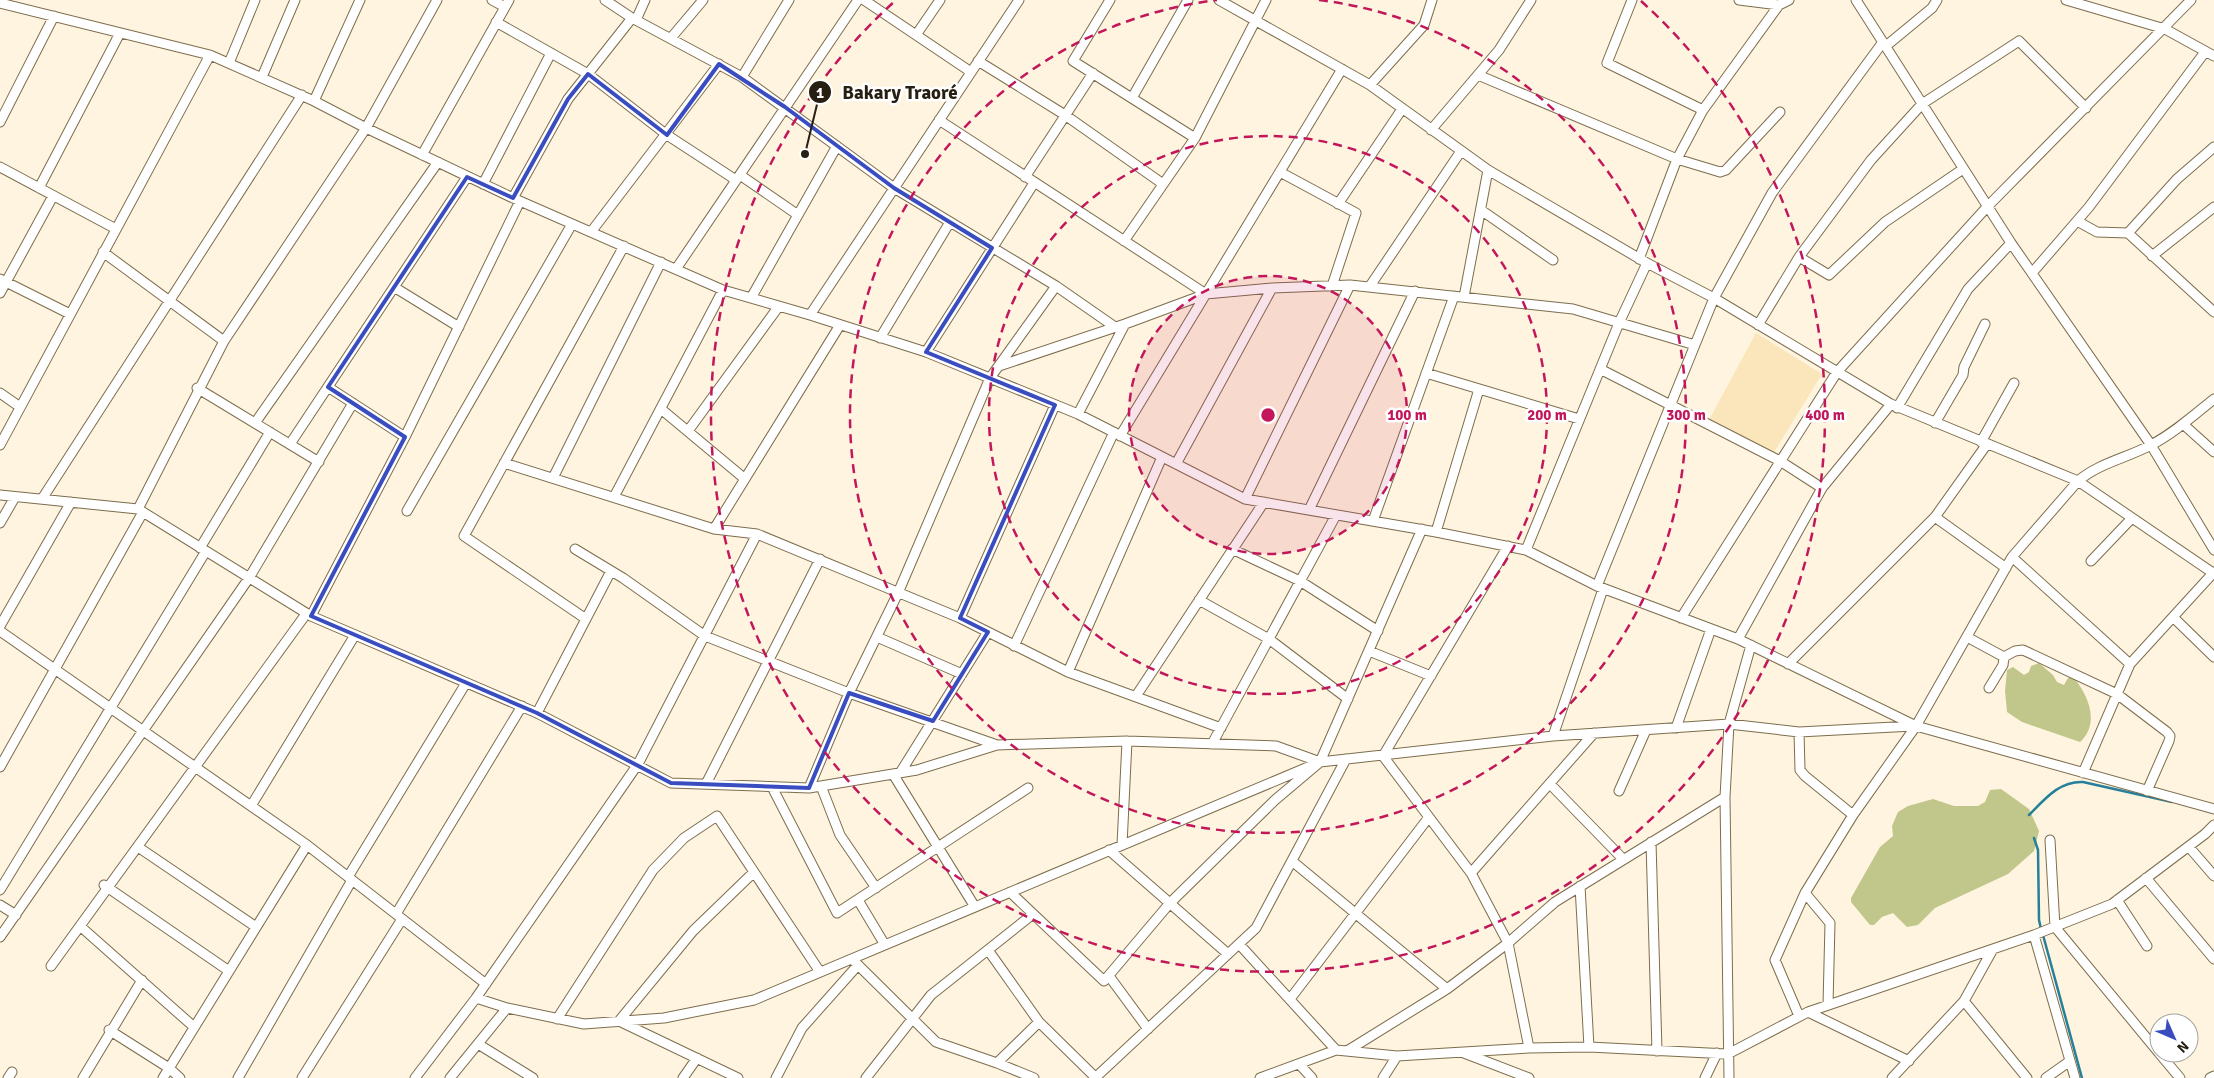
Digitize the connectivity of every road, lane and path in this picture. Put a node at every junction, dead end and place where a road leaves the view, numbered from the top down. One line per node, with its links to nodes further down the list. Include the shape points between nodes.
1 (255, 0): 44 (street)
2 (295, 0): 51 (street)
3 (360, 0): 56 (street)
4 (437, 0): 66 (street)
5 (492, 0): 27 (street)
6 (605, 0): 31 (street)
7 (645, 0): 31 (street)
8 (703, 0): 37 (street)
9 (789, 0): 52 (street)
10 (858, 0): 58 (street)
11 (864, 0): 36 (street)
12 (940, 0): 36 (street)
13 (1019, 0): 43 (street)
14 (1110, 0): 48 (street, via 1073,61)
15 (1188, 0): 55 (street)
16 (1219, 0): 32 (street)
17 (1266, 0): 32 (street)
18 (1432, 0): 53 (street, via 1424,25)
19 (1532, 0): 50 (street)
20 (1632, 0): 61 (street, via 1607,63)
21 (1739, 0): 29 (street)
22 (1789, 0): 29 (street)
23 (1856, 0): 38 (street)
24 (1937, 0): 38 (street, via 1932,8)
25 (2066, 0): 34 (street)
26 (2187, 1): 34 (street)
27 (507, 3): 33 (street)
28 (4, 5): 30 (street)
29 (1779, 5): 61 (street)
30 (54, 16): 35 (street); 65 (street)
31 (634, 19): 37 (street); 49 (street)
32 (1254, 21): 46 (street); 69 (street)
33 (496, 22): 40 (street); 73 (street)
34 (2165, 28): 39 (street); 59 (street)
35 (120, 33): 41 (street); 86 (street)
36 (916, 35): 47 (street)
37 (671, 38): 45 (street)
38 (1884, 44): 57 (street); 126 (street, via 1772,193)
39 (2205, 52): 42 (street); 95 (street)
40 (551, 53): 49 (street); 84 (street)
41 (210, 55): 44 (street); 98 (street)
42 (2214, 56)
43 (978, 61): 47 (street); 63 (street)
44 (229, 63): 51 (street)
45 (719, 64): 52 (street); 68 (street)
46 (1342, 69): 53 (street); 79 (street)
47 (971, 72): 64 (street)
48 (1093, 73): 55 (street); 63 (street)
49 (588, 74): 68 (street); 89 (street, via 568,99)
50 (1478, 75): 67 (street); 74 (street)
51 (262, 77): 54 (street)
52 (742, 77): 58 (street)
53 (1370, 84): 60 (street)
54 (302, 95): 56 (street); 127 (street)
55 (1132, 98): 69 (street)
56 (314, 101): 66 (street)
57 (1922, 104): 59 (street, via 2019,41); 77 (street); 107 (street, via 1872,160)
58 (785, 107): 70 (street); 82 (street)
59 (2086, 108): 91 (street)
60 (1402, 109): 67 (street); 90 (street)
61 (1703, 110): 74 (street)
62 (1780, 112): 74 (street, via 1726,170 1720,172)
63 (1065, 115): 81 (street); 85 (street)
64 (939, 120): 81 (street); 87 (street)
65 (0, 122)
66 (366, 128): 73 (street); 140 (street)
67 (1431, 130): 72 (street)
68 (667, 134): 82 (street); 99 (street)
69 (1195, 138): 85 (street)
70 (837, 146): 87 (street); 94 (street)
71 (2214, 147): 100 (street, via 2177,179)
72 (1461, 151): 78 (street); 117 (street)
73 (422, 155): 75 (street)
74 (1677, 159): 109 (street)
75 (438, 162): 80 (street); 162 (street)
76 (0, 168): 86 (street)
77 (1963, 169): 91 (street); 107 (street, via 1885,222 1829,275)
78 (1488, 170): 93 (street); 109 (street)
79 (1280, 172): 90 (street); 123 (street)
80 (467, 176): 84 (street); 118 (street)
81 (1024, 177): 83 (street)
82 (738, 178): 94 (street); 111 (street)
83 (1034, 183): 101 (street); 104 (street)
84 (483, 184): 89 (street)
85 (1164, 184): 101 (street)
86 (39, 188): 88 (street)
87 (894, 188): 96 (street); 131 (street)
88 (53, 196): 98 (street); 113 (street)
89 (516, 200): 97 (street); 137 (street)
90 (1338, 204): 116 (street, via 1356,213)
91 (1987, 207): 102 (street); 145 (street)
92 (2214, 207): 106 (street)
93 (1480, 210): 108 (street); 124 (street)
94 (798, 215): 125 (street)
95 (2077, 221): 100 (street, via 2097,232); 112 (street)
96 (950, 222): 104 (street); 139 (street)
97 (572, 224): 99 (street); 192 (street)
98 (116, 229): 105 (street)
99 (591, 232): 103 (street)
100 (2128, 233): 106 (street)
101 (1124, 241): 123 (street)
102 (2011, 243): 112 (street); 157 (street, via 1968,289)
103 (624, 246): 110 (street); 177 (street)
104 (992, 248): 115 (street); 142 (street)
105 (103, 252): 127 (street); 130 (street)
106 (2152, 256): 129 (street)
107 (1799, 257): 136 (street)
108 (1553, 260)
109 (1643, 261): 126 (street); 132 (street)
110 (661, 262): 111 (street); 179 (street)
111 (676, 269): 120 (street)
112 (2032, 273): 172 (street)
113 (3, 281): 122 (street); 130 (street)
114 (1350, 285): 116 (street); 117 (street); 187 (street)
115 (1056, 286): 138 (street); 143 (street)
116 (1332, 286): 119 (street)
117 (1370, 286): 121 (street)
118 (394, 287): 137 (street); 149 (street)
119 (1272, 288): 123 (street); 178 (street)
120 (724, 290): 125 (street); 159 (street)
121 (1415, 291): 124 (street); 190 (street)
122 (0, 293)
123 (1206, 294): 133 (street); 167 (street)
124 (1459, 296): 132 (street, via 1573,309); 146 (street)
125 (751, 298): 128 (street)
126 (1714, 298): 136 (street); 141 (street)
127 (170, 301): 140 (street); 186 (street)
128 (779, 306): 131 (street); 166 (street)
129 (2214, 312)
130 (70, 314): 158 (street)
131 (810, 315): 135 (street)
132 (1618, 322): 141 (street); 144 (street)
133 (1125, 324): 138 (street); 160 (street)
134 (1985, 324): 163 (street, via 1963,374)
135 (840, 325): 139 (street); 180 (street)
136 (1758, 325): 145 (street)
137 (458, 327): 168 (street)
138 (1115, 327): 143 (street)
139 (880, 338): 142 (street)
140 (224, 342): 150 (street)
141 (1695, 345): 156 (street)
142 (926, 352): 147 (street)
143 (999, 366): 147 (street)
144 (1600, 369): 156 (street); 161 (street)
145 (1837, 372): 157 (street); 175 (street)
146 (1426, 373): 151 (street); 196 (street)
147 (990, 378): 155 (street); 217 (street)
148 (2014, 383): 169 (street)
149 (328, 387): 154 (street); 170 (street)
150 (198, 388): 162 (street); 191 (street)
151 (1479, 389): 161 (street); 200 (street)
152 (0, 394): 158 (street)
153 (2214, 399): 164 (street)
154 (353, 403): 168 (street); 176 (street)
155 (1055, 405): 160 (street); 221 (street)
156 (1670, 405): 175 (street); 216 (street)
157 (1894, 406): 163 (street); 182 (street)
158 (20, 407): 171 (street)
159 (661, 409): 166 (street); 185 (street)
160 (1078, 414): 167 (street)
161 (1579, 419): 206 (street)
162 (255, 423): 165 (street)
163 (1935, 423): 169 (street)
164 (2183, 424): 172 (street); 173 (street)
165 (270, 432): 170 (street); 203 (street)
166 (688, 432): 180 (street)
167 (1117, 434): 174 (street); 235 (street)
168 (405, 437): 219 (street)
169 (1984, 443): 181 (street); 194 (street)
170 (290, 444): 176 (street)
171 (0, 445)
172 (2151, 445): 181 (street, via 2089,472); 207 (street)
173 (2214, 452)
174 (1162, 457): 178 (street); 244 (street)
175 (1780, 461): 182 (street); 222 (street)
176 (319, 462): 214 (street)
177 (504, 463): 179 (street); 223 (street, via 464,536)
178 (1176, 464): 187 (street)
179 (553, 478): 185 (street)
180 (745, 479): 198 (street)
181 (2078, 481): 195 (street); 208 (street)
182 (1822, 488): 234 (street)
183 (0, 495): 184 (street)
184 (16, 496): 186 (street); 197 (street)
185 (614, 497): 198 (street)
186 (42, 499): 188 (street)
187 (1245, 499): 189 (street)
188 (71, 502): 191 (street); 224 (street)
189 (1264, 502): 190 (street); 205 (street)
190 (1309, 510): 193 (street)
191 (141, 511): 203 (street); 243 (street)
192 (407, 511)
193 (1336, 514): 196 (street); 215 (street)
194 (1935, 517): 211 (street); 241 (street)
195 (2132, 518): 210 (street); 213 (street)
196 (1373, 521): 199 (street)
197 (0, 523)
198 (714, 529): 201 (street)
199 (1422, 530): 200 (street); 226 (street)
200 (1436, 532): 202 (street)
201 (757, 534): 209 (street); 230 (street)
202 (1508, 546): 206 (street); 246 (street)
203 (203, 549): 214 (street); 254 (street)
204 (575, 549): 212 (street)
205 (1232, 549): 215 (street); 218 (street)
206 (1526, 550): 216 (street)
207 (2214, 550)
208 (2012, 557): 211 (street); 242 (street)
209 (820, 560): 217 (street); 240 (street)
210 (2091, 561)
211 (2006, 568): 232 (street)
212 (611, 571): 223 (street); 230 (street)
213 (2214, 573): 220 (street)
214 (249, 578): 219 (street); 262 (street)
215 (1300, 581): 226 (street); 233 (street)
216 (1600, 587): 222 (street); 265 (street)
217 (898, 593): 221 (street); 231 (street)
218 (1199, 600): 233 (street); 251 (street)
219 (308, 615): 229 (street); 275 (street)
220 (2173, 617): 239 (street); 242 (street)
221 (960, 618): 228 (street)
222 (1681, 618): 225 (street)
223 (586, 619): 255 (street)
224 (0, 626)
225 (1711, 629): 234 (street); 260 (street)
226 (1378, 630): 237 (street)
227 (0, 631): 243 (street)
228 (988, 632): 235 (street); 245 (street)
229 (356, 635): 247 (street); 287 (street)
230 (704, 636): 240 (street); 273 (street)
231 (877, 637): 245 (street); 249 (street)
232 (1967, 637): 238 (street); 258 (street)
233 (1269, 639): 252 (street); 259 (street)
234 (1738, 639): 236 (street)
235 (1014, 646): 244 (street)
236 (1751, 646): 241 (street); 257 (street)
237 (1369, 651): 246 (street); 252 (street)
238 (2004, 657): 248 (street, via 2003,665); 250 (street, via 2023,650)
239 (2214, 657)
240 (769, 661): 249 (street); 278 (street)
241 (1788, 664): 258 (street)
242 (2130, 664): 250 (street)
243 (55, 669): 254 (street); 269 (street)
244 (1068, 672): 251 (street)
245 (962, 674): 256 (street)
246 (1431, 676): 270 (street)
247 (466, 683): 253 (street); 305 (street)
248 (1989, 688)
249 (850, 692): 256 (street); 282 (street)
250 (2117, 694): 277 (street); 285 (street, via 2170,736)
251 (1136, 696): 259 (street)
252 (1348, 699): 272 (street)
253 (522, 706): 255 (street); 321 (street)
254 (110, 708): 262 (street); 310 (street)
255 (537, 713): 273 (street)
256 (933, 721): 268 (street); 276 (street)
257 (1729, 724): 260 (street); 263 (street); 286 (street)
258 (1916, 726): 263 (street); 277 (street); 289 (street)
259 (1221, 728): 267 (street)
260 (1676, 728): 261 (street)
261 (1646, 730): 264 (street); 284 (street)
262 (143, 731): 275 (street); 320 (street)
263 (1799, 732): 289 (street, via 1800,770)
264 (1594, 733): 265 (street); 279 (street)
265 (1553, 736): 270 (street)
266 (1127, 741): 267 (street); 268 (street); 295 (street)
267 (1212, 744): 272 (street, via 1276,746)
268 (997, 745): 276 (street, via 917,770)
269 (4, 750): 274 (street)
270 (1383, 756): 271 (street); 290 (street)
271 (1346, 759): 272 (street); 301 (street)
272 (1320, 762): 295 (street); 315 (street)
273 (638, 764): 278 (street, via 671,783); 341 (street)
274 (0, 767)
275 (195, 767): 287 (street); 296 (street)
276 (897, 773): 280 (street); 297 (street)
277 (2083, 773): 285 (street)
278 (706, 784): 281 (street)
279 (1550, 784): 300 (street); 303 (street)
280 (821, 786): 282 (street); 309 (street, via 840,835)
281 (772, 787): 282 (street); 313 (street, via 837,913)
282 (809, 788)
283 (1028, 788): 297 (street)
284 (1619, 791)
285 (2147, 791): 288 (street)
286 (1724, 797): 293 (street); 366 (street)
287 (252, 806): 294 (street)
288 (2214, 809)
289 (1853, 815): 312 (street)
290 (1429, 817): 303 (street); 318 (street)
291 (2214, 825): 298 (street)
292 (2050, 840): 324 (street)
293 (1652, 842): 300 (street); 362 (street)
294 (306, 845): 305 (street); 323 (street)
295 (1122, 845): 299 (street)
296 (138, 846): 307 (street); 323 (street)
297 (939, 847): 309 (street); 317 (street)
298 (2188, 847): 304 (street); 306 (street)
299 (1110, 850): 311 (street); 315 (street)
300 (1623, 859): 308 (street)
301 (1292, 861): 318 (street); 327 (street, via 1256,928)
302 (754, 872): 338 (street); 351 (street, via 717,816 684,838 653,870); 352 (street, via 693,931)
303 (1471, 873): 328 (street)
304 (2214, 876)
305 (350, 878): 321 (street); 379 (street)
306 (2146, 878): 314 (street); 334 (street)
307 (106, 886): 322 (street); 337 (street)
308 (1580, 886): 328 (street, via 1555,902); 359 (street)
309 (876, 888): 313 (street)
310 (0, 890)
311 (1010, 892): 317 (street); 319 (street)
312 (1805, 893): 346 (street, via 1830,923); 349 (street, via 1775,960)
313 (858, 900): 329 (street)
314 (2117, 900): 324 (street); 330 (street)
315 (1170, 903): 333 (street); 339 (street)
316 (0, 905): 320 (street)
317 (975, 906): 329 (street)
318 (1355, 913): 342 (street); 344 (street)
319 (1033, 914): 332 (street); 339 (street, via 1104,981)
320 (16, 915): 326 (street)
321 (399, 917): 341 (street); 380 (street)
322 (80, 926): 336 (street); 340 (street)
323 (256, 927): 337 (street)
324 (2055, 927): 325 (street); 357 (street)
325 (2034, 935): 331 (street); 370 (street)
326 (0, 937)
327 (1239, 944): 333 (street); 344 (street)
328 (1508, 944): 342 (street); 360 (street)
329 (885, 945): 335 (street)
330 (2147, 946)
331 (1993, 949): 345 (street); 346 (street)
332 (988, 950): 350 (street, via 931,995); 353 (street)
333 (1228, 954): 355 (street)
334 (2214, 959)
335 (855, 962): 338 (street); 350 (street); 386 (street, via 802,1028)
336 (51, 966)
337 (228, 971): 354 (street)
338 (820, 972): 352 (street, via 754,1000 664,1018)
339 (1109, 976): 355 (street)
340 (142, 980): 354 (street); 356 (street)
341 (486, 984): 343 (street)
342 (1447, 989): 363 (street)
343 (476, 998): 347 (street); 381 (street)
344 (1290, 999): 361 (street)
345 (1964, 1000): 369 (street); 397 (street)
346 (1828, 1005): 348 (street)
347 (507, 1008): 351 (street); 358 (street)
348 (1808, 1012): 349 (street); 369 (street)
349 (1799, 1016): 366 (street)
350 (913, 1018): 371 (street, via 936,1042); 387 (street)
351 (558, 1019): 352 (street, via 584,1024)
352 (619, 1021): 368 (street)
353 (1039, 1022): 371 (street); 389 (street)
354 (194, 1027): 374 (street)
355 (1148, 1029): 389 (street)
356 (110, 1031): 374 (street); 376 (street)
357 (2149, 1041)
358 (478, 1044): 382 (street); 383 (street)
359 (1589, 1047): 360 (street); 362 (street)
360 (1529, 1048): 364 (street)
361 (1336, 1050): 363 (street); 373 (street)
362 (1656, 1050): 365 (street)
363 (1347, 1051): 367 (street)
364 (1461, 1052): 367 (street); 393 (street)
365 (1718, 1054): 366 (street); 394 (street)
366 (1728, 1054): 395 (street)
367 (1397, 1056): 392 (street)
368 (697, 1058): 384 (street); 385 (street)
369 (1909, 1061): 396 (street)
370 (2070, 1061): 398 (street); 399 (street)
371 (997, 1062): 388 (street)
372 (2167, 1063): 400 (street)
373 (1299, 1064): 390 (street); 391 (street)
374 (169, 1068): 377 (street); 378 (street)
375 (2214, 1076): 401 (street)
376 (83, 1078)
377 (163, 1078)
378 (180, 1078)
379 (238, 1078)
380 (302, 1078)
381 (415, 1078)
382 (450, 1078)
383 (533, 1078)
384 (683, 1078)
385 (738, 1078)
386 (776, 1078)
387 (866, 1078)
388 (1034, 1078)
389 (1096, 1078)
390 (1260, 1078)
391 (1312, 1078)
392 (1383, 1078)
393 (1529, 1078)
394 (1705, 1078)
395 (1728, 1078)
396 (1892, 1078)
397 (2027, 1078)
398 (2046, 1078)
399 (2075, 1078)
400 (2180, 1078)
401 (2210, 1078)

